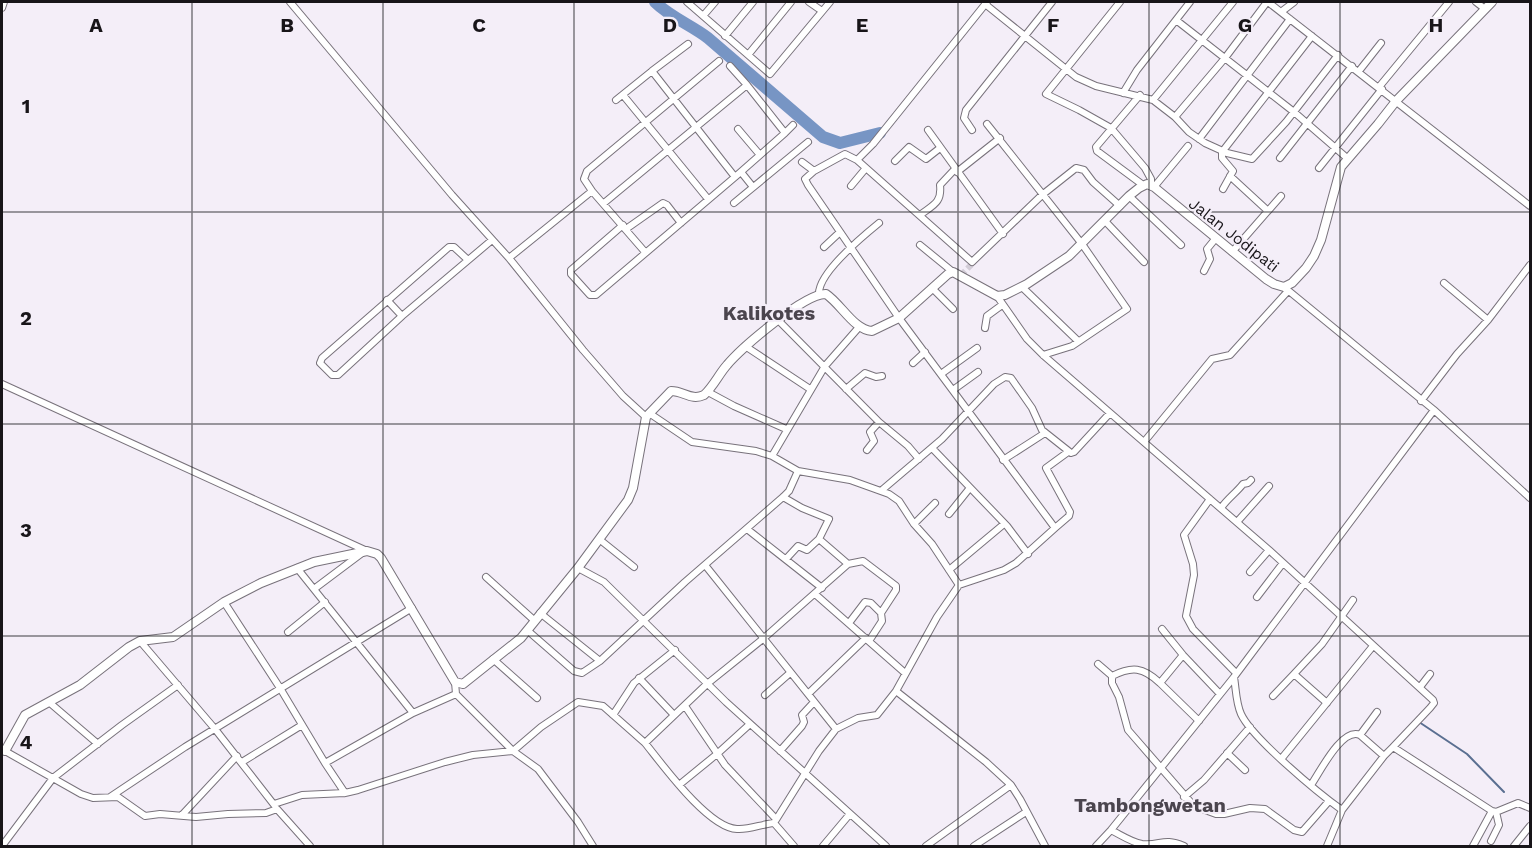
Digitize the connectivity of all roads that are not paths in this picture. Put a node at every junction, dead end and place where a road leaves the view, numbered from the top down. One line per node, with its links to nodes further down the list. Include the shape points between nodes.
1 (4, 2): 19 (street)
2 (291, 2): 107 (street)
3 (687, 2): 23 (street)
4 (714, 2): 23 (street)
5 (753, 2): 26 (street)
6 (791, 2): 33 (street)
7 (809, 2): 21 (street)
8 (830, 2): 21 (street)
9 (1052, 2): 27 (street)
10 (1120, 2): 38 (street)
11 (1233, 2): 29 (street)
12 (1267, 2): 22 (street); 34 (street)
13 (1294, 2): 22 (street)
14 (1449, 2): 43 (street)
15 (1476, 2): 20 (street)
16 (1492, 2): 20 (street, Jalan Jodipati)
17 (986, 3): 27 (street); 75 (street)
18 (1186, 3): 25 (street)
19 (2, 8)
20 (1485, 9): 51 (street, Jalan Jodipati)
21 (822, 11): 33 (street, via 772,74)
22 (1281, 12): 24 (street)
23 (703, 16): 26 (street)
24 (1290, 19): 28 (street); 41 (street)
25 (1176, 20): 29 (street); 45 (street)
26 (725, 36): 33 (street)
27 (1024, 36): 38 (street); 62 (street, via 966,110 965,120)
28 (1312, 36): 32 (street); 44 (street)
29 (1202, 41): 34 (street); 50 (street)
30 (1381, 43): 40 (street)
31 (688, 44): 39 (street)
32 (1338, 55): 37 (street); 52 (street)
33 (747, 56)
34 (1225, 58): 41 (street); 53 (street)
35 (719, 61): 48 (street)
36 (730, 66): 42 (street)
37 (1352, 66): 40 (street); 55 (street)
38 (1065, 70): 45 (street, via 1088,83); 59 (street, via 1047,96)
39 (652, 71): 46 (street); 48 (street)
40 (1359, 71): 43 (street)
41 (1246, 75): 44 (street); 65 (street)
42 (747, 85): 58 (street); 63 (street)
43 (1380, 88): 51 (street); 69 (street)
44 (1268, 92): 52 (street); 71 (street)
45 (1123, 93): 47 (street)
46 (623, 95): 49 (street); 54 (street)
47 (1140, 95): 50 (street); 59 (street)
48 (673, 99): 54 (street); 58 (street)
49 (615, 100)
50 (1154, 100): 53 (street)
51 (1396, 101): 74 (street, Jalan Jodipati); 97 (street)
52 (1294, 112): 55 (street); 71 (street, via 1254,159)
53 (1175, 117): 65 (street)
54 (645, 123): 70 (street); 89 (street, via 585,174)
55 (1308, 123): 69 (street); 73 (street)
56 (987, 124): 64 (street)
57 (793, 125): 63 (street)
58 (696, 127): 70 (street); 84 (street)
59 (1111, 128): 87 (street, via 1145,168 1151,179); 87 (street, via 1097,151)
60 (738, 129): 72 (street)
61 (928, 130): 68 (street)
62 (972, 130)
63 (785, 133): 72 (street)
64 (1000, 138): 81 (street); 90 (street)
65 (1199, 139): 71 (street)
66 (807, 142): 85 (street)
67 (1188, 146): 87 (street)
68 (940, 148): 76 (street, via 926,159 909,147); 81 (street)
69 (1335, 148): 74 (street); 79 (street)
70 (667, 151): 93 (street); 94 (street)
71 (1222, 152): 83 (street, via 1222,158 1233,171)
72 (760, 155): 82 (street)
73 (1280, 158)
74 (1347, 158): 125 (street, Jalan Jodipati, via 1314,256)
75 (857, 160): 78 (street); 80 (street, via 845,154)
76 (895, 161)
77 (802, 162): 80 (street)
78 (866, 168): 86 (street); 99 (street)
79 (1319, 168)
80 (814, 171): 104 (street, via 806,176 805,182)
81 (956, 171): 99 (street, via 940,185 939,201); 105 (street)
82 (741, 172): 84 (street); 85 (street)
83 (1230, 176): 88 (street); 98 (street)
84 (735, 177): 93 (street)
85 (753, 186): 95 (street)
86 (851, 186)
87 (1149, 186): 91 (street); 106 (street, Jalan Jodipati)
88 (1223, 189)
89 (592, 191): 94 (street); 115 (street)
90 (1042, 195): 96 (street, via 1078,167); 105 (street); 108 (street)
91 (1129, 196): 96 (street); 109 (street)
92 (1281, 196): 98 (street)
93 (708, 199): 101 (street)
94 (604, 203): 103 (street)
95 (734, 203)
96 (1120, 206): 100 (street)
97 (1530, 206)
98 (1268, 211): 114 (street)
99 (920, 215): 105 (street, via 972,262)
100 (1105, 221): 108 (street); 117 (street)
101 (681, 223): 103 (street, via 663,204); 113 (street)
102 (879, 223): 112 (street)
103 (624, 227): 113 (street); 113 (street, via 571,274 594,295)
104 (840, 232): 111 (street); 112 (street)
105 (1003, 234)
106 (1216, 238): 114 (street, Jalan Jodipati); 119 (street, via 1208,248 1210,259)
107 (492, 240): 115 (street); 116 (street)
108 (1082, 244): 123 (street); 137 (street, via 1127,309)
109 (1181, 244)
110 (920, 245): 120 (street)
111 (824, 247)
112 (852, 248): 126 (street, via 822,281); 132 (street)
113 (645, 252)
114 (1232, 252): 125 (street, Jalan Jodipati)
115 (509, 258): 156 (street, via 623,396)
116 (468, 260): 128 (street, via 449,247); 131 (street)
117 (1144, 262)
118 (1530, 265): 121 (street)
119 (1204, 271)
120 (952, 272): 124 (street); 127 (street)
121 (1528, 273): 134 (street)
122 (1444, 283): 134 (street)
123 (1022, 287): 127 (street); 137 (street)
124 (932, 288): 130 (street); 132 (street)
125 (1286, 289): 152 (street); 160 (street, via 1230,355 1212,359)
126 (819, 294): 133 (street); 135 (street, via 831,297)
127 (996, 296): 129 (street)
128 (387, 300): 131 (street); 131 (street, via 320,363 332,375 338,375)
129 (1002, 305): 136 (street, via 987,316); 141 (street)
130 (953, 309)
131 (402, 316)
132 (899, 318): 135 (street, via 872,331); 140 (street)
133 (778, 320): 138 (street); 143 (street)
134 (1488, 320): 152 (street)
135 (860, 326): 143 (street)
136 (985, 328)
137 (1078, 341): 141 (street)
138 (745, 346): 148 (street); 151 (street)
139 (977, 348): 145 (street)
140 (925, 352): 142 (street); 145 (street)
141 (1043, 355): 155 (street)
142 (913, 363)
143 (825, 366): 148 (street); 149 (street)
144 (978, 372): 150 (street)
145 (941, 374): 150 (street)
146 (882, 376): 149 (street, via 866,373)
147 (2, 384): 186 (street)
148 (810, 389): 158 (street)
149 (846, 389): 157 (street)
150 (953, 390): 154 (street)
151 (708, 392): 156 (street, via 693,398 671,391); 158 (street)
152 (1421, 401): 153 (street)
153 (1434, 410): 173 (street); 198 (street)
154 (968, 412): 159 (street, via 994,384 1009,377); 161 (street); 166 (street)
155 (1110, 412): 160 (street); 163 (street, via 1074,452)
156 (648, 415): 164 (street, via 692,442); 184 (street, via 632,494)
157 (879, 422): 162 (street, via 870,432 874,441); 165 (street)
158 (786, 429): 164 (street)
159 (1045, 433): 163 (street); 166 (street)
160 (1144, 442): 174 (street)
161 (932, 448): 165 (street); 170 (street)
162 (867, 450)
163 (1068, 452): 181 (street, via 1046,468 1070,512)
164 (772, 456): 167 (street)
165 (919, 459): 171 (street)
166 (1003, 460): 181 (street)
167 (798, 471): 171 (street); 172 (street)
168 (1251, 480): 176 (street, via 1231,494)
169 (1269, 486): 178 (street)
170 (969, 489): 177 (street); 180 (street)
171 (882, 490): 179 (street, via 899,501)
172 (783, 497): 182 (street); 183 (street, via 830,519)
173 (1530, 498)
174 (1210, 500): 176 (street); 231 (street, via 1184,535 1194,575 1186,619)
175 (934, 503): 179 (street)
176 (1221, 508): 178 (street)
177 (949, 514)
178 (1237, 522): 185 (street)
179 (914, 524): 195 (street)
180 (1004, 524): 187 (street); 195 (street)
181 (1055, 528): 187 (street)
182 (747, 529): 188 (street); 191 (street)
183 (819, 538): 188 (street, via 809,549 796,547); 190 (street)
184 (599, 539): 192 (street); 194 (street)
185 (1269, 549): 189 (street); 196 (street)
186 (365, 552): 193 (street); 201 (street); 207 (street, via 381,558)
187 (1028, 554): 199 (street, via 1004,570)
188 (786, 560): 200 (street)
189 (1283, 563): 198 (street); 203 (street)
190 (848, 564): 200 (street); 209 (street, via 863,561 896,586)
191 (705, 565): 211 (street); 217 (street)
192 (634, 567)
193 (297, 568): 201 (street); 205 (street)
194 (578, 568): 208 (street); 211 (street, via 604,582)
195 (949, 570): 199 (street)
196 (1250, 572)
197 (486, 577): 212 (street)
198 (1305, 583): 210 (street); 231 (street)
199 (959, 585): 228 (street)
200 (822, 588): 202 (street)
201 (314, 589): 206 (street)
202 (815, 594): 213 (street); 217 (street)
203 (1257, 597)
204 (1353, 600): 210 (street)
205 (224, 602): 219 (street, via 173,637); 239 (street)
206 (324, 602): 216 (street); 220 (street)
207 (412, 608): 220 (street); 234 (street)
208 (540, 613): 212 (street); 225 (street)
209 (881, 613): 213 (street, via 865,602); 218 (street, via 882,621)
210 (1343, 616): 221 (street); 229 (street)
211 (644, 620): 222 (street); 225 (street)
212 (535, 621): 215 (street)
213 (849, 623): 218 (street)
214 (1162, 629): 223 (street)
215 (527, 630): 224 (street); 225 (street, via 574,671 582,673)
216 (288, 632)
217 (764, 638): 227 (street); 236 (street)
218 (867, 640): 228 (street); 242 (street)
219 (140, 641): 237 (street); 248 (street)
220 (357, 641): 239 (street); 252 (street)
221 (1373, 646): 238 (street); 249 (street)
222 (675, 650): 233 (street); 236 (street)
223 (1183, 655): 235 (street); 243 (street)
224 (493, 659): 234 (street, via 463,684); 246 (street)
225 (600, 661)
226 (1098, 664): 232 (street)
227 (790, 673): 242 (street); 244 (street)
228 (905, 673): 240 (street)
229 (1293, 674): 245 (street); 249 (street)
230 (1430, 674): 238 (street)
231 (1235, 675): 243 (street); 258 (street, via 1240,712)
232 (1112, 676): 235 (street, via 1134,669); 275 (street, via 1128,730)
233 (639, 678): 253 (street); 254 (street)
234 (455, 682): 241 (street)
235 (1160, 683): 255 (street)
236 (707, 684): 250 (street); 256 (street)
237 (178, 685): 259 (street); 263 (street)
238 (1420, 687): 264 (street, via 1433,704)
239 (280, 688): 257 (street); 259 (street)
240 (896, 691): 260 (street, via 877,715 858,718); 280 (street)
241 (456, 694): 252 (street); 266 (street)
242 (808, 694): 247 (street)
243 (1220, 694): 255 (street)
244 (765, 695)
245 (1273, 696)
246 (537, 698)
247 (814, 702): 260 (street); 267 (street, via 801,715 802,726)
248 (50, 703): 263 (street); 265 (street, via 25,715)
249 (1327, 703): 272 (street)
250 (685, 706): 254 (street); 269 (street)
251 (1377, 712): 261 (street)
252 (413, 713): 274 (street)
253 (613, 715): 262 (street); 266 (street, via 603,706 578,702)
254 (674, 715): 262 (street)
255 (1199, 721): 275 (street)
256 (750, 724): 267 (street); 269 (street)
257 (302, 725): 273 (street); 274 (street)
258 (1250, 726): 268 (street); 272 (street)
259 (215, 729): 270 (street); 283 (street)
260 (836, 729): 277 (street)
261 (1360, 735): 271 (street); 281 (street, via 1352,733 1344,738)
262 (645, 743): 279 (street)
263 (98, 744): 278 (street)
264 (1394, 747): 271 (street); 290 (street)
265 (3, 751): 278 (street)
266 (513, 751): 282 (street, via 456,759); 299 (street, via 538,770)
267 (780, 751): 277 (street)
268 (1227, 753): 276 (street); 284 (street)
269 (717, 754): 279 (street); 293 (street)
270 (237, 756): 273 (street); 291 (street)
271 (1384, 756): 288 (street)
272 (1282, 758): 281 (street)
273 (242, 762): 286 (street)
274 (325, 763): 282 (street)
275 (1161, 767): 284 (street); 295 (street)
276 (1245, 770)
277 (806, 775): 292 (street); 293 (street)
278 (53, 778): 283 (street, via 89,798); 297 (street)
279 (679, 785): 293 (street, via 730,827)
280 (1011, 785): 289 (street); 303 (street)
281 (1311, 785): 285 (street)
282 (345, 793): 286 (street, via 302,795)
283 (110, 797): 291 (street, via 122,799 143,815)
284 (1184, 797): 285 (street, via 1194,806 1216,814 1265,809 1302,832)
285 (1329, 801): 288 (street)
286 (275, 807): 291 (street, via 266,813); 298 (street)
287 (1530, 808): 290 (street, via 1515,803)
288 (1342, 810): 308 (street)
289 (1026, 812): 304 (street); 305 (street)
290 (1494, 812): 296 (street, via 1499,825); 309 (street)
291 (182, 815)
292 (849, 815): 301 (street); 302 (street)
293 (775, 821): 300 (street)
294 (1530, 826): 310 (street)
295 (1111, 830): 306 (street); 307 (street, via 1140,844 1168,841)
296 (1491, 842)
297 (2, 846)
298 (310, 846)
299 (593, 846)
300 (794, 846)
301 (823, 846)
302 (886, 846)
303 (926, 846)
304 (974, 846)
305 (1045, 846)
306 (1096, 846)
307 (1184, 846)
308 (1327, 846)
309 (1473, 846)
310 (1514, 846)

